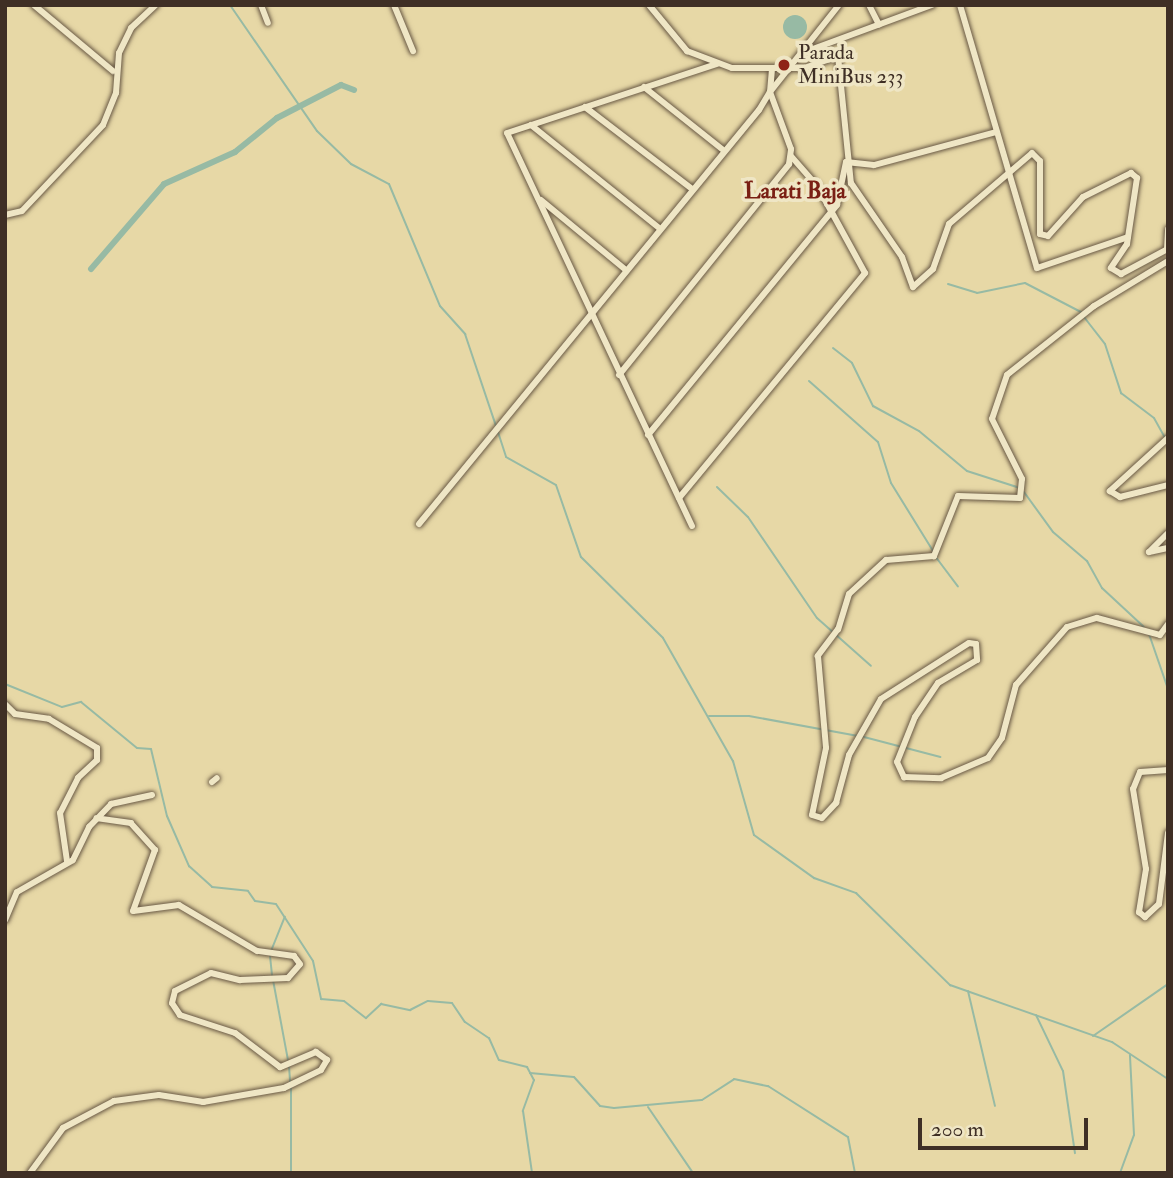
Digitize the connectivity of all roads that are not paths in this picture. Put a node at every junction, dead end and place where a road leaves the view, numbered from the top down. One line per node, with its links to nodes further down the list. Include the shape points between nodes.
1 (34, 5): 16 (street)
2 (156, 5): 16 (street, via 131,28)
3 (261, 5): 10 (street)
4 (394, 5): 12 (street)
5 (649, 5): 14 (street, via 687,51)
6 (839, 5): 13 (street)
7 (869, 5): 11 (street)
8 (932, 5): 11 (street)
9 (960, 5): 22 (street)
10 (268, 23)
11 (879, 25): 13 (street)
12 (413, 51)
13 (800, 54): 15 (street)
14 (717, 64): 17 (street); 18 (street)
15 (789, 68): 17 (street); 19 (street); 25 (street, via 816,66 834,55 842,60)
16 (113, 71): 30 (street, via 116,93 103,125 22,211)
17 (772, 71): 19 (street)
18 (644, 87): 20 (street); 23 (street)
19 (770, 92): 23 (street); 24 (street)
20 (585, 107): 21 (street); 27 (street)
21 (531, 125): 28 (street, via 507,133); 31 (street)
22 (996, 132): 25 (street, via 874,164); 26 (street)
23 (722, 149): 27 (street)
24 (791, 156): 29 (street); 38 (street)
25 (846, 162): 26 (street, via 855,194 902,257 913,287 933,269 949,224); 29 (street)
26 (1008, 171): 33 (street, via 1037,268); 33 (street, via 1028,155 1039,156 1037,222 1044,236 1083,197 1131,173 1137,178)
27 (691, 188): 31 (street)
28 (539, 198): 36 (street); 37 (street)
29 (831, 212): 39 (street); 42 (street, via 864,273)
30 (5, 215)
31 (659, 228): 36 (street)
32 (1168, 229): 34 (street)
33 (1128, 237): 34 (street, via 1114,274 1143,266)
34 (1167, 251)
35 (1168, 261): 47 (street, via 1094,306 1007,375 992,419 1022,479 1020,498 958,496 934,556 886,560 849,594 838,629 818,656 826,748 812,815 822,818 836,803 849,755 881,699 969,643 976,644 977,660 938,683 915,717 897,762 904,777 941,778 988,758 1002,738 1016,685 1067,627 1097,618 1160,635)
36 (626, 270): 37 (street)
37 (591, 313): 38 (street); 43 (street)
38 (619, 374): 39 (street)
39 (648, 435): 42 (street)
40 (1168, 438): 41 (street, via 1110,491 1120,497)
41 (1168, 485)
42 (679, 498): 44 (street)
43 (419, 524)
44 (692, 526)
45 (1168, 533): 46 (street, via 1149,552 1154,556)
46 (1168, 548)
47 (1168, 624)
48 (5, 705): 53 (street, via 15,715 49,719 97,748 97,760 78,778 60,813)
49 (1168, 770): 52 (street, via 1140,772 1133,789 1146,869 1139,912 1145,917 1159,904)
50 (152, 795): 51 (street, via 119,799)
51 (96, 818): 53 (street, via 74,860); 55 (street, via 131,823 151,841 155,860 131,903 132,911 179,905 257,951 294,956 300,964 288,978 240,980 211,973 175,991 172,1003 180,1016 235,1034 280,1067 316,1052 327,1060 321,1070 284,1088 203,1102 159,1095 114,1101 63,1128)
52 (1168, 832)
53 (66, 861): 54 (street, via 17,892)
54 (5, 919)
55 (30, 1173)

